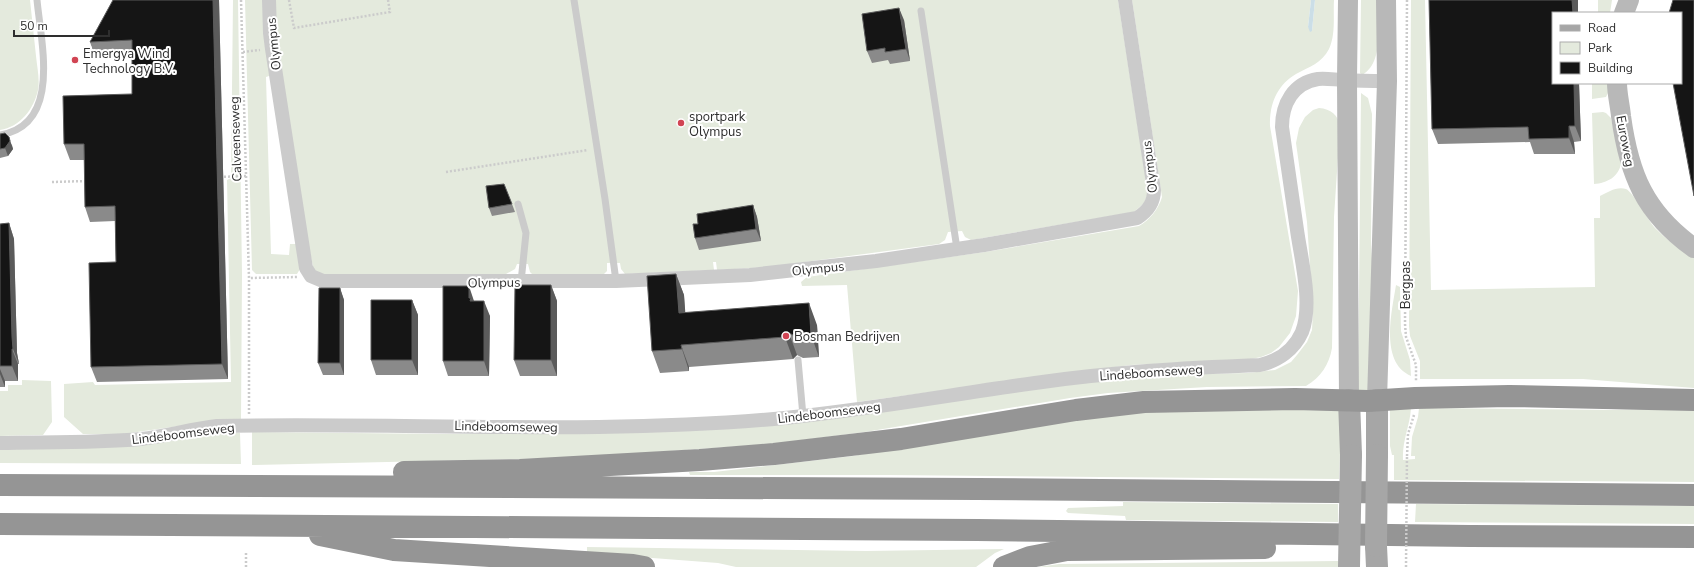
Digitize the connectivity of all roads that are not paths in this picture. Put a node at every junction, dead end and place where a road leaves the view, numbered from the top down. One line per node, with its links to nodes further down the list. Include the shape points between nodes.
1 (36, 0): 15 (lane, via 44,77 42,94 36,109 22,126)
2 (269, 0): 20 (street, Olympus, via 272,49 306,268 311,276 323,281)
3 (574, 0): 19 (lane)
4 (1125, 0): 18 (street, Olympus, via 1154,190 1152,204 1144,214 1130,220)
5 (1348, 0): 12 (main road)
6 (1386, 0): 13 (main road, Bergpas)
7 (1620, 0): 10 (main road)
8 (1629, 0): 11 (main road)
9 (921, 11): 18 (lane)
10 (1620, 12)
11 (1624, 12)
12 (1347, 80): 13 (street, Lindeboomseweg); 22 (main road); 25 (street, Lindeboomseweg, via 1318,79 1303,84 1294,91 1284,107 1282,127 1306,308 1301,334 1280,359 1260,365 1147,370 1036,382)
13 (1387, 81): 23 (main road, Bergpas)
14 (1618, 84): 17 (main road, Euroweg, via 1623,133 1632,172 1651,207 1678,236)
15 (0, 135)
16 (518, 204): 20 (lane, via 526,233)
17 (1694, 248)
18 (957, 249): 19 (street, Olympus, via 750,275)
19 (616, 281): 20 (street, Olympus)
20 (521, 282)
21 (798, 360): 25 (lane)
22 (1349, 400): 23 (highway); 28 (highway, via 1144,402 1076,410 901,438 774,454 700,460 520,470 179,475); 36 (main road, bridge)
23 (1377, 400): 24 (highway, via 1509,396); 37 (main road, Bergpas, bridge)
24 (1694, 400)
25 (803, 416): 26 (street, Lindeboomseweg, via 644,426 217,426 124,440)
26 (0, 443)
27 (0, 485): 28 (highway)
28 (86, 486): 29 (highway)
29 (1694, 495)
30 (0, 524): 31 (highway)
31 (268, 525): 32 (highway); 34 (highway, via 394,550)
32 (1470, 536): 33 (highway); 35 (highway, via 1328,547 1067,550 1030,557)
33 (1694, 537)
34 (644, 567)
35 (1004, 567)
36 (1349, 567)
37 (1377, 567)

